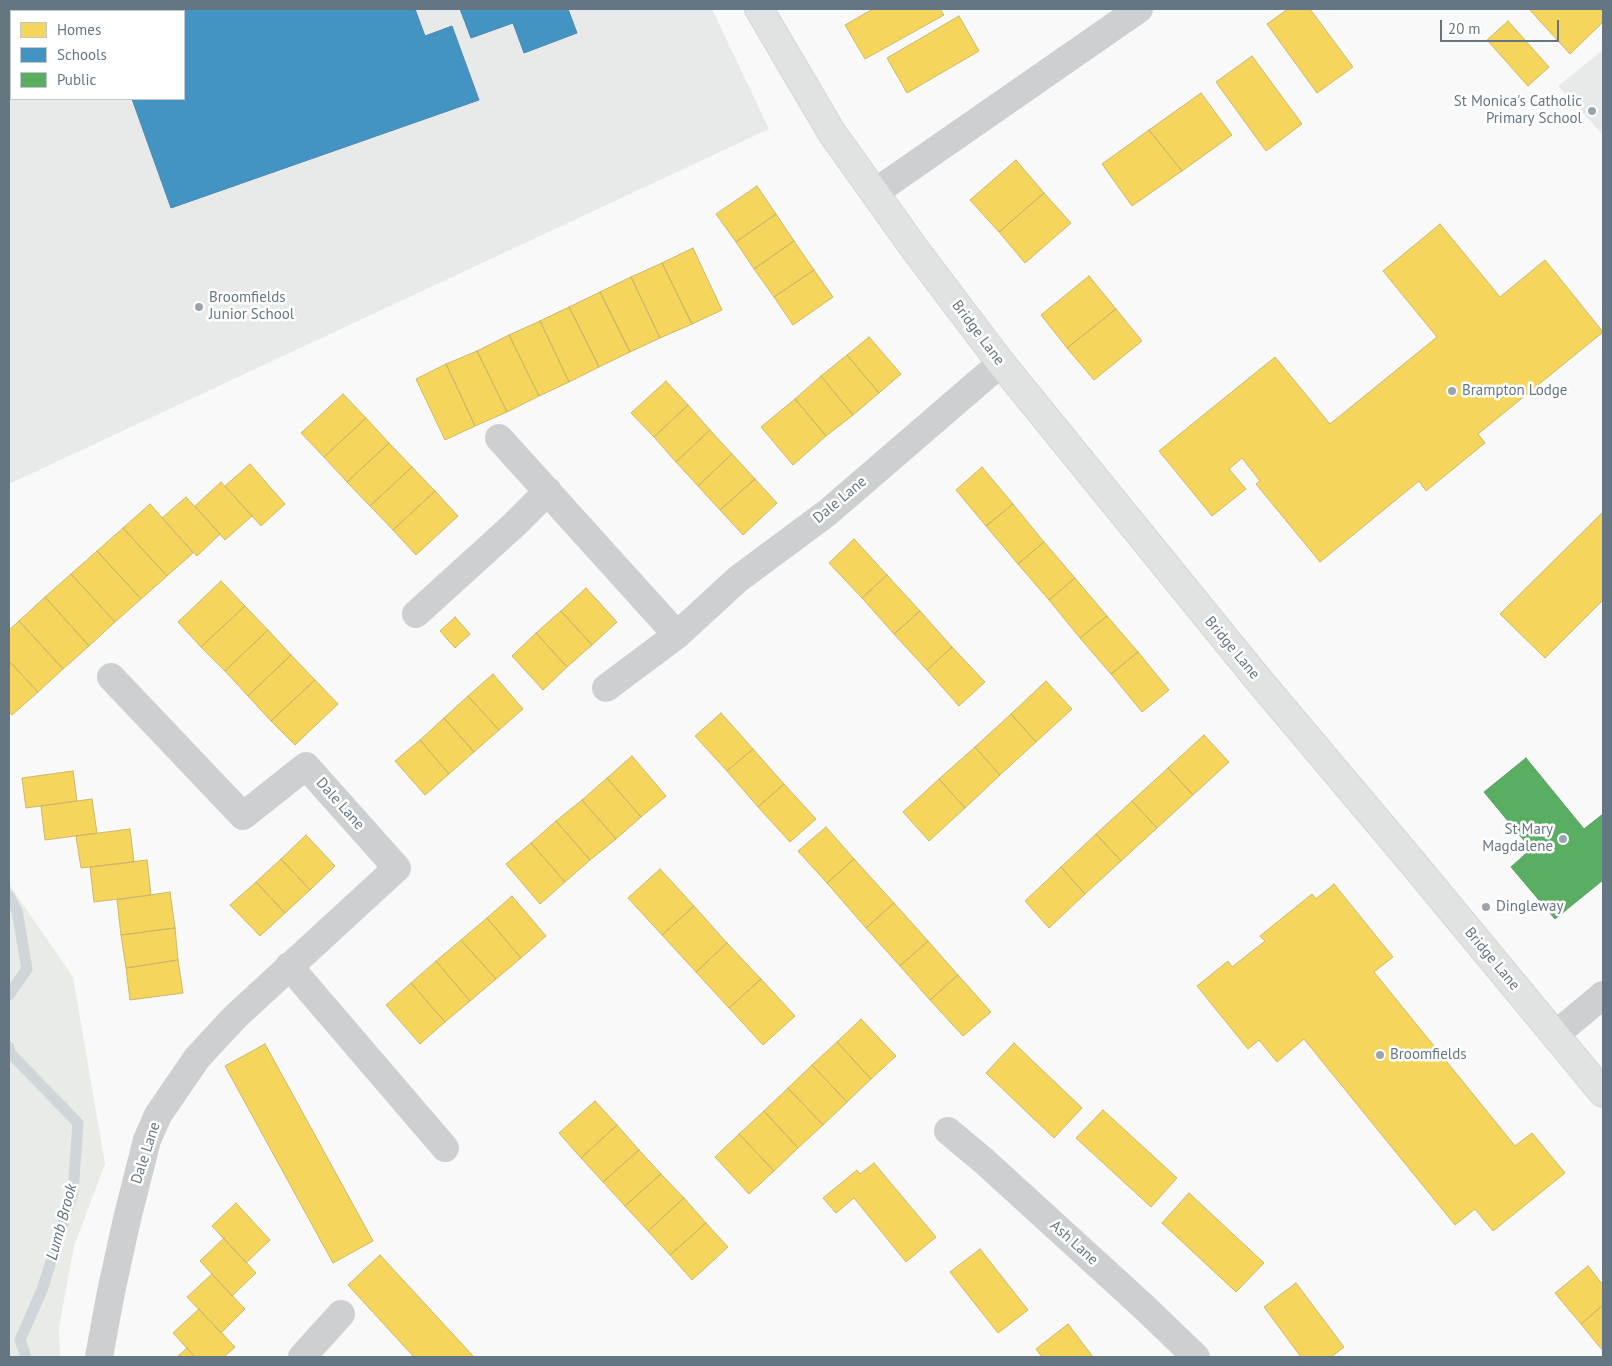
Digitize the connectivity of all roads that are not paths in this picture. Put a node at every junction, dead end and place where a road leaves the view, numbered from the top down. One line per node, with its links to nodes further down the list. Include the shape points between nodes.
1 (759, 9): 3 (street, Bridge Lane, via 832,133)
2 (1139, 9): 3 (street)
3 (874, 193): 4 (street, Bridge Lane)
4 (1000, 363): 8 (street, Dale Lane, via 827,513 738,579); 13 (street, Bridge Lane)
5 (499, 438): 6 (street)
6 (548, 491): 7 (street); 8 (street)
7 (416, 614)
8 (677, 635): 10 (street, Dale Lane)
9 (111, 678): 11 (street, Dale Lane, via 243,816 306,766 397,868)
10 (606, 688)
11 (289, 966): 16 (street); 18 (street, Dale Lane, via 234,1017 197,1058 158,1115 147,1140 127,1219)
12 (1603, 995): 13 (street)
13 (1555, 1035): 14 (street, Bridge Lane)
14 (1603, 1093)
15 (948, 1131): 20 (street, Ash Lane)
16 (444, 1148)
17 (341, 1314): 19 (street)
18 (99, 1357)
19 (302, 1357)
20 (1196, 1357)

